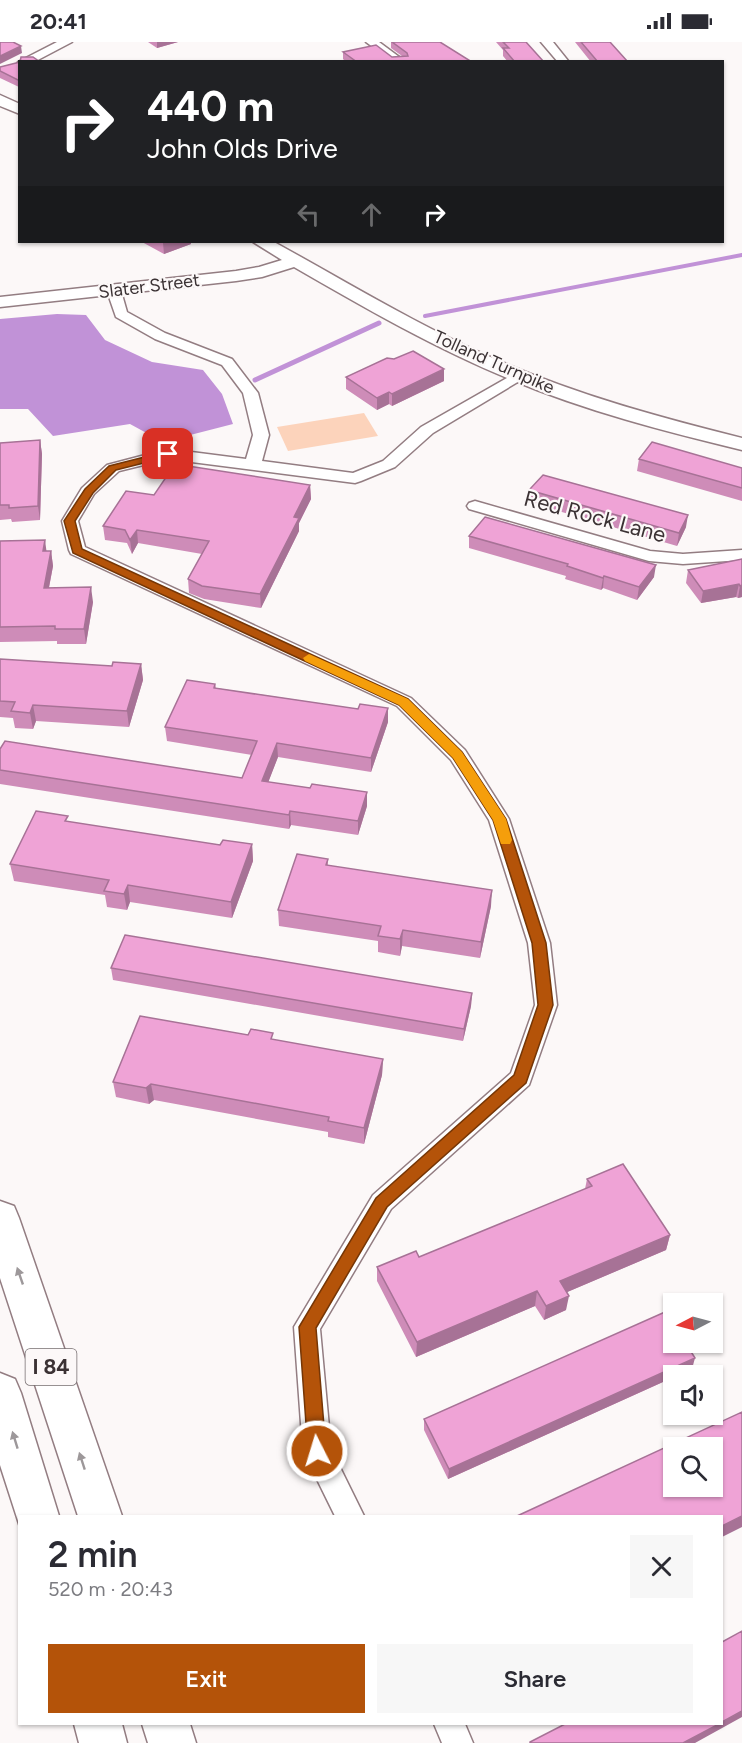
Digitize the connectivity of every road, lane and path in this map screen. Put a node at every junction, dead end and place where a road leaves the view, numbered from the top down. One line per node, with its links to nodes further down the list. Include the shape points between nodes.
1 (66, 42): 4 (street)
2 (372, 42): 5 (street)
3 (547, 42): 6 (street)
4 (28, 60)
5 (397, 60)
6 (562, 60)
7 (0, 100): 8 (street)
8 (18, 109)
9 (264, 243): 10 (street, Tolland Turnpike)
10 (296, 261): 11 (street, Slater Street, via 262,272); 13 (street, Tolland Turnpike, via 456,348)
11 (114, 291): 12 (street, Slater Street); 15 (street, via 121,314 160,336 227,362 250,393 261,435)
12 (0, 302)
13 (519, 377): 14 (street, Tolland Turnpike, via 631,415); 15 (street, via 426,430 389,464 355,478)
14 (742, 444)
15 (253, 464): 22 (street, via 168,454 113,468 88,491 70,521 77,550 404,702 458,755 499,819 539,943 546,1005 521,1078 382,1202 307,1327 317,1451)
16 (474, 506): 17 (street, Red Rock Lane, via 649,556 683,559)
17 (742, 555)
18 (0, 1218): 21 (highway, I 84, one-way to 18)
19 (0, 1393): 20 (highway, one-way to 19)
20 (37, 1515)
21 (100, 1515)
22 (349, 1515)
23 (98, 1725): 26 (highway)
24 (166, 1725): 27 (highway)
25 (449, 1725): 28 (street)
26 (103, 1743)
27 (172, 1743)
28 (458, 1743)

